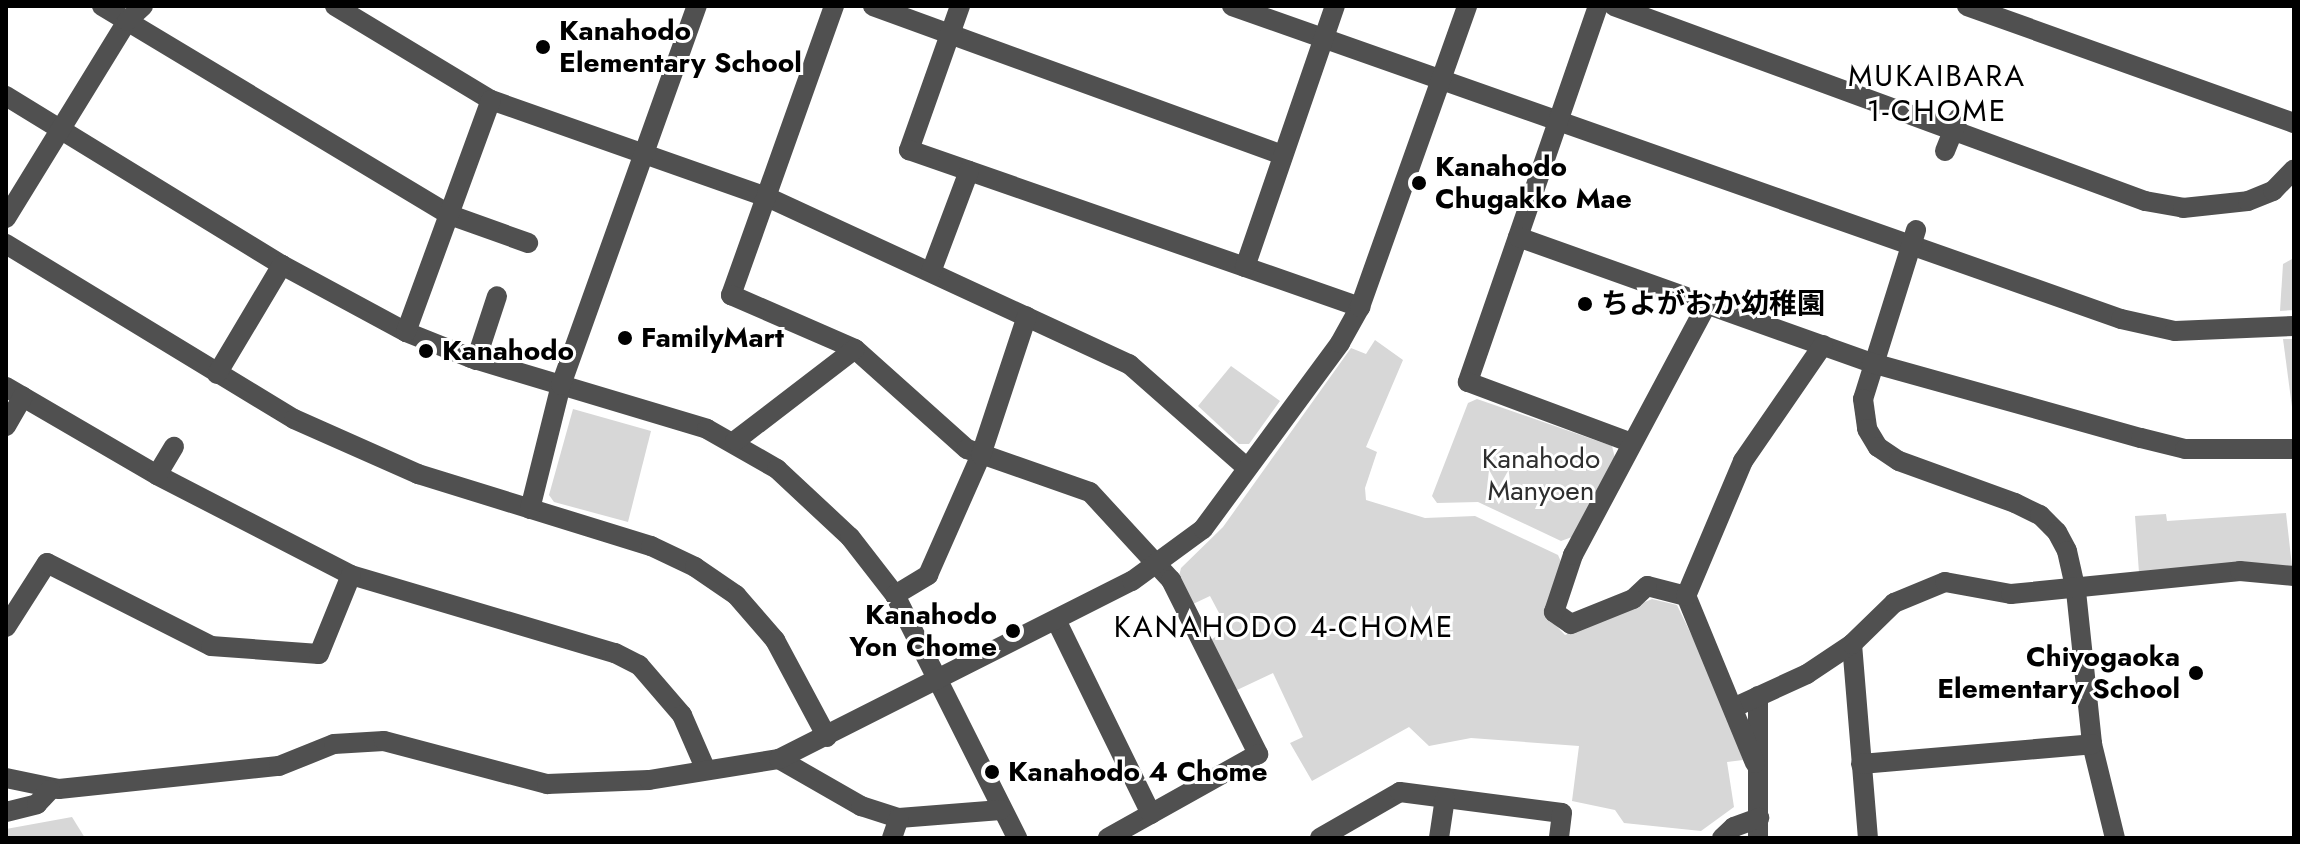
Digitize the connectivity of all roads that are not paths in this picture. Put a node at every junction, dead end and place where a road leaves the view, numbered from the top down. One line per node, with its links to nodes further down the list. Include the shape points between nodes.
1 (102, 6): 15 (street)
2 (143, 6): 15 (street)
3 (335, 6): 20 (street)
4 (697, 6): 26 (street)
5 (834, 6): 30 (street)
6 (873, 6): 16 (street)
7 (960, 6): 16 (street)
8 (1232, 6): 17 (street)
9 (1335, 6): 17 (street)
10 (1467, 6): 18 (street)
11 (1598, 6): 21 (street)
12 (1614, 6): 22 (street)
13 (1967, 6): 14 (street)
14 (1990, 18): 23 (street)
15 (127, 21): 24 (street); 31 (street)
16 (950, 36): 27 (street); 29 (street, via 909,150)
17 (1323, 39): 18 (street); 27 (street)
18 (1441, 80): 21 (street); 42 (street)
19 (6, 96): 24 (street)
20 (491, 100): 26 (street); 31 (street)
21 (1557, 119): 33 (street); 34 (street)
22 (1956, 123): 25 (street); 28 (street, via 2145,201 2183,208 2248,201 2273,191)
23 (2294, 123)
24 (60, 128): 32 (street); 37 (street)
25 (1945, 151)
26 (644, 152): 30 (street); 51 (street)
27 (1283, 155): 38 (street)
28 (2294, 169)
29 (969, 171): 38 (street); 39 (street)
30 (767, 197): 39 (street); 47 (street, via 731,295)
31 (450, 215): 35 (street); 45 (street)
32 (6, 218)
33 (1518, 237): 41 (street); 55 (street, via 1468,382)
34 (1913, 237): 44 (street, via 2121,319 2175,331); 49 (street)
35 (528, 243)
36 (6, 244): 50 (street)
37 (282, 265): 45 (street); 50 (street)
38 (1245, 267): 42 (street)
39 (931, 272): 43 (street)
40 (497, 296): 48 (street)
41 (1707, 304): 46 (street); 55 (street)
42 (1360, 307): 59 (street, via 1340,343)
43 (1027, 316): 58 (street); 59 (street, via 1129,364)
44 (2294, 326)
45 (406, 332): 48 (street)
46 (1823, 345): 49 (street); 67 (street, via 1743,461)
47 (855, 349): 54 (street); 58 (street, via 967,449)
48 (476, 360): 51 (street)
49 (1872, 363): 57 (street, via 2185,449); 65 (street, via 1863,399 1867,429 1878,447 1932,477 2040,515 2067,551)
50 (217, 374): 61 (street, via 294,419 418,474)
51 (561, 385): 54 (street); 61 (street)
52 (15, 392): 53 (street); 60 (street)
53 (6, 426)
54 (735, 441): 66 (street, via 816,501)
55 (1632, 443): 67 (street, via 1573,555 1554,612 1571,624 1633,599 1647,586)
56 (174, 447): 60 (street)
57 (2294, 449)
58 (981, 455): 62 (street, via 1090,492); 66 (street, via 928,575)
59 (1247, 468): 62 (street, via 1203,529)
60 (157, 475): 63 (street)
61 (530, 509): 74 (street, via 651,546 736,595 775,640)
62 (1156, 565): 68 (street); 85 (street, via 1171,580 1258,754)
63 (351, 575): 69 (street, via 319,654 211,646 47,563); 79 (street, via 615,653 639,665 682,715)
64 (2294, 576): 65 (street, via 2240,571)
65 (2076, 591): 70 (street, via 2011,594 1945,582 1894,603); 75 (street)
66 (895, 595): 71 (street)
67 (1686, 596): 73 (street)
68 (1056, 620): 71 (street); 85 (street)
69 (6, 627)
70 (1852, 644): 72 (street, via 1807,674); 78 (street)
71 (938, 682): 74 (street); 83 (street)
72 (1758, 696): 73 (street); 77 (street)
73 (1735, 707): 77 (street)
74 (827, 737): 76 (street)
75 (2092, 744): 78 (street); 95 (street)
76 (779, 759): 79 (street); 86 (street)
77 (1755, 763): 87 (street)
78 (1861, 764): 94 (street)
79 (705, 768): 81 (street, via 649,780 547,784 384,741 334,744 279,766)
80 (6, 778): 81 (street)
81 (50, 790): 84 (street, via 37,804)
82 (1445, 798): 90 (street, via 1400,792); 91 (street); 92 (street, via 1562,813)
83 (1001, 810): 86 (street); 88 (street)
84 (6, 812)
85 (1151, 814): 89 (street)
86 (896, 828)
87 (1759, 828): 93 (street, via 1734,827)
88 (1017, 838)
89 (1108, 838)
90 (1320, 838)
91 (1439, 838)
92 (1559, 838)
93 (1722, 838)
94 (1868, 838)
95 (2115, 838)

